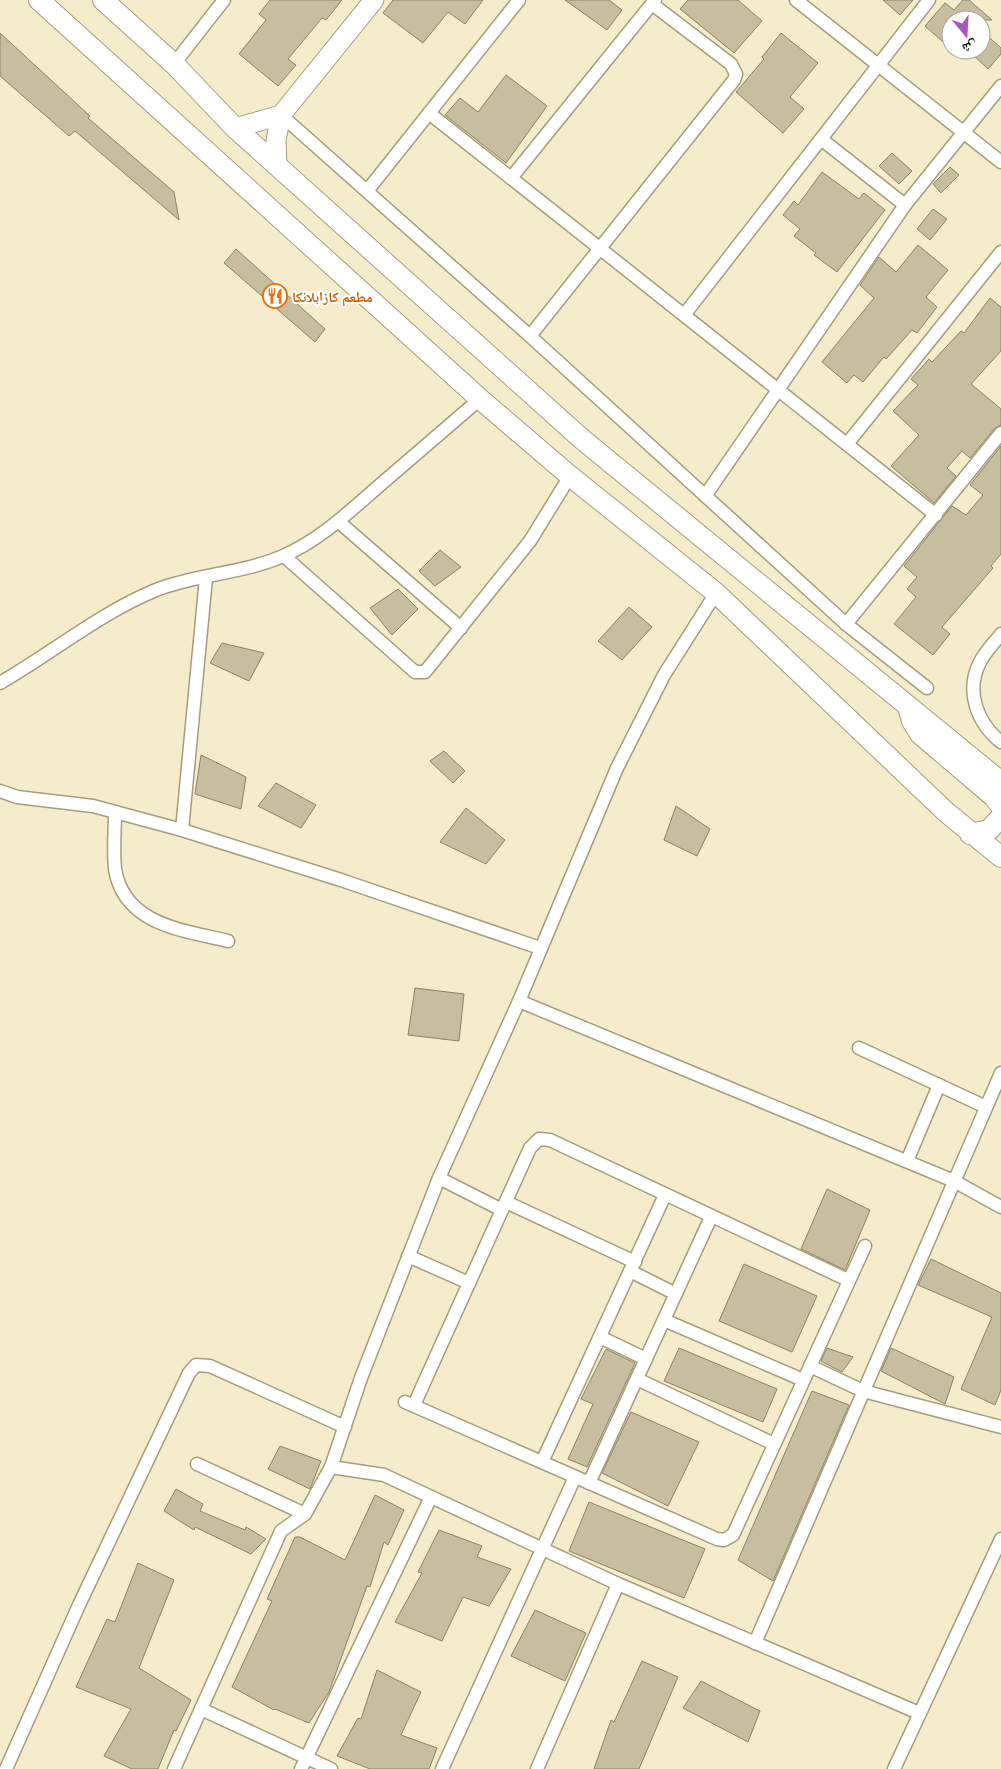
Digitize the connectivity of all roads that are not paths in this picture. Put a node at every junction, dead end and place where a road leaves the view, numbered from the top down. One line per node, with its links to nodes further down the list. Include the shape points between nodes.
1 (39, 0): 27 (main road)
2 (103, 0): 9 (main road)
3 (224, 0): 9 (street)
4 (374, 0): 13 (street)
5 (519, 0): 12 (street)
6 (797, 0): 10 (street)
7 (929, 0): 10 (street)
8 (653, 2): 19 (street); 22 (street, via 731,64 736,74)
9 (174, 64): 14 (main road)
10 (879, 64): 15 (street); 16 (street)
11 (1001, 86): 15 (street)
12 (429, 112): 19 (street); 20 (street)
13 (281, 115): 14 (street); 18 (street, via 276,140); 20 (street)
14 (235, 128): 18 (main road)
15 (964, 132): 17 (street); 21 (street)
16 (821, 139): 21 (street); 24 (street)
17 (1001, 162)
18 (277, 166): 42 (main road, via 582,440)
19 (511, 178): 22 (street)
20 (367, 191): 25 (street)
21 (905, 205): 26 (street)
22 (600, 248): 24 (street); 25 (street)
23 (1001, 252): 29 (street)
24 (684, 315): 26 (street)
25 (530, 336): 31 (street)
26 (778, 390): 29 (street); 31 (street)
27 (480, 398): 30 (main road); 33 (street)
28 (1001, 433): 32 (street)
29 (846, 444): 32 (street)
30 (570, 476): 36 (main road); 38 (street, via 530,541)
31 (706, 496): 37 (street)
32 (936, 515): 37 (street)
33 (339, 522): 34 (street); 38 (street)
34 (284, 556): 35 (street); 38 (street, via 415,672 425,672)
35 (206, 578): 40 (street, via 178,582 115,610); 49 (street)
36 (716, 593): 50 (main road); 53 (street, via 664,675 640,721)
37 (846, 624): 41 (street)
38 (461, 628)
39 (1001, 634): 43 (street, via 980,662 974,695 980,717)
40 (0, 683)
41 (927, 688)
42 (908, 707): 44 (main road); 46 (main road, via 920,734)
43 (1001, 742)
44 (1001, 782)
45 (0, 791): 47 (street, via 17,797 75,802)
46 (1001, 806)
47 (115, 812): 49 (street); 52 (street, via 115,869 120,888 136,910 158,924)
48 (1001, 817): 50 (main road, via 989,830)
49 (182, 830): 53 (street)
50 (970, 834): 51 (main road)
51 (1001, 857)
52 (228, 941)
53 (540, 948): 54 (street)
54 (519, 1001): 59 (street); 60 (street)
55 (859, 1048): 57 (street)
56 (1001, 1073): 58 (street)
57 (939, 1085): 58 (street); 59 (street)
58 (986, 1107): 61 (street)
59 (907, 1162): 61 (street)
60 (439, 1178): 63 (street); 67 (street)
61 (954, 1181): 64 (street); 78 (street)
62 (665, 1195): 63 (street, via 542,1138 530,1148); 65 (street); 68 (street)
63 (504, 1206): 68 (street); 70 (street)
64 (1001, 1207)
65 (711, 1217): 69 (street); 71 (street)
66 (865, 1246): 69 (street)
67 (408, 1256): 70 (street); 79 (street)
68 (633, 1267): 71 (street); 73 (street)
69 (848, 1280): 75 (street)
70 (469, 1283): 82 (street, via 410,1404)
71 (676, 1294): 72 (street)
72 (664, 1320): 74 (street); 77 (street)
73 (600, 1337): 74 (street); 82 (street)
74 (646, 1359): 76 (street)
75 (810, 1366): 77 (street); 78 (street)
76 (637, 1379): 81 (street); 86 (street)
77 (804, 1380): 81 (street)
78 (863, 1391): 80 (street); 92 (street)
79 (345, 1426): 84 (street); 96 (street, via 210,1366 196,1365 189,1373 96,1569)
80 (1001, 1427)
81 (774, 1444): 86 (street, via 733,1535 724,1540)
82 (542, 1462): 85 (street)
83 (197, 1464): 88 (street)
84 (331, 1467): 87 (street, via 384,1474); 88 (street)
85 (575, 1477): 86 (street); 90 (street)
86 (589, 1483)
87 (431, 1497): 90 (street); 95 (street)
88 (305, 1514): 93 (street, via 281,1531)
89 (1001, 1539): 94 (street)
90 (542, 1549): 91 (street); 99 (street)
91 (618, 1584): 92 (street); 100 (street)
92 (755, 1643): 94 (street)
93 (201, 1709): 95 (street); 97 (street)
94 (919, 1713): 101 (street)
95 (304, 1764): 98 (street)
96 (6, 1769)
97 (174, 1769)
98 (331, 1769)
99 (442, 1769)
100 (537, 1769)
101 (894, 1769)

